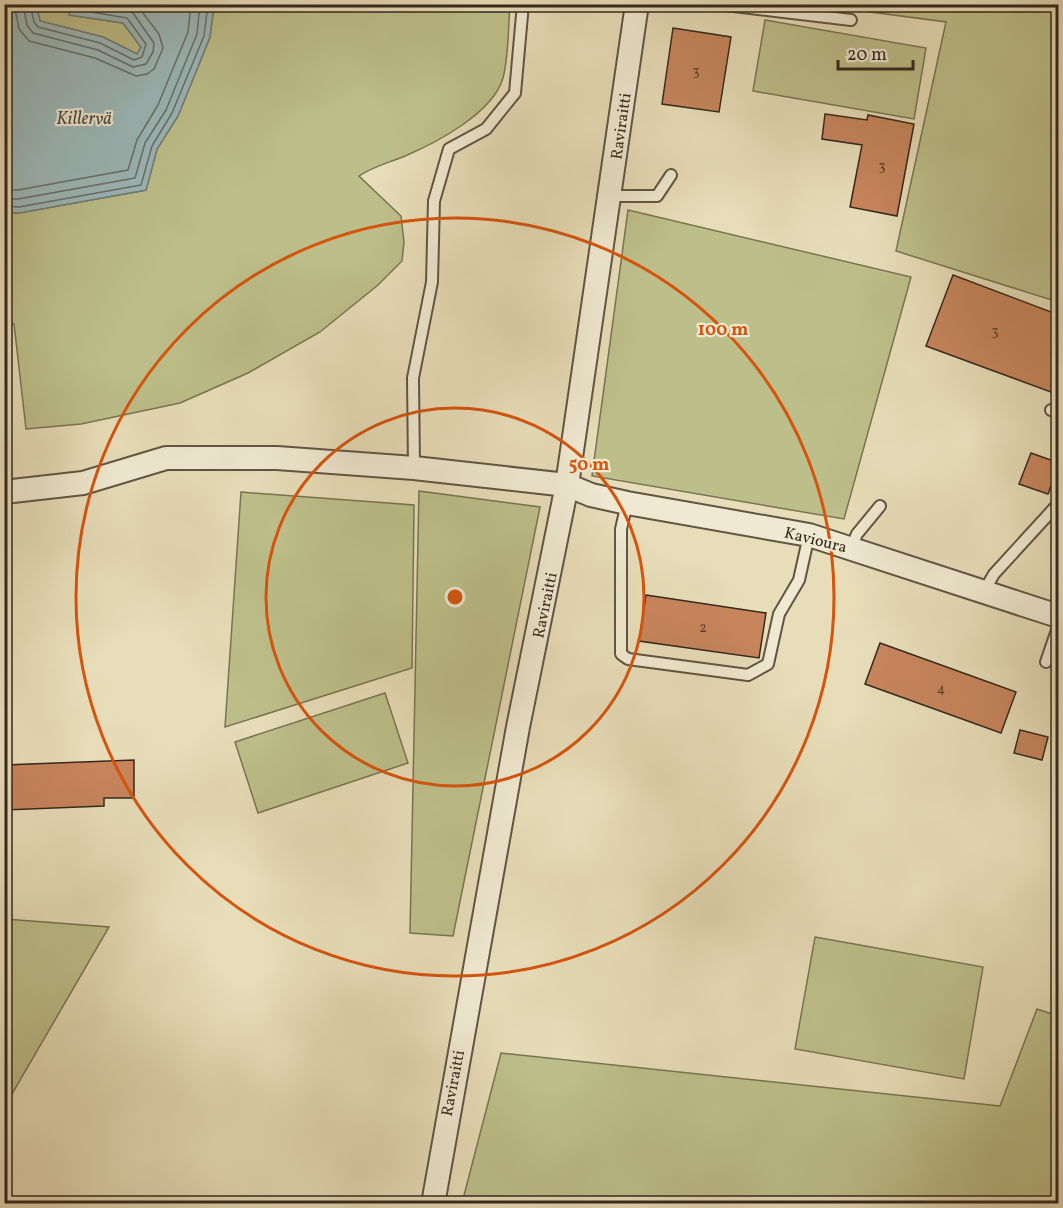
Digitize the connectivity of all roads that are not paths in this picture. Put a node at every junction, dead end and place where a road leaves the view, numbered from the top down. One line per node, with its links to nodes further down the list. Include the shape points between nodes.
1 (523, 4): 7 (lane, via 515,93 486,129 450,149 434,201 432,282 412,378)
2 (637, 4): 6 (street, Raviraitti)
3 (717, 4): 4 (lane)
4 (850, 20)
5 (671, 175): 6 (lane, via 657,196)
6 (609, 196): 8 (street, Raviraitti)
7 (414, 468): 8 (street, Kavioura); 9 (street, Kavioura, via 278,458 166,458 83,483)
8 (567, 485): 10 (street, Kavioura); 19 (street, Raviraitti, via 518,727)
9 (4, 492)
10 (627, 503): 13 (street, Kavioura); 13 (lane, via 621,529 621,654 628,658 748,675 768,664 778,614 799,580)
11 (1059, 504): 15 (lane, via 994,574)
12 (880, 506): 14 (lane, via 857,534)
13 (809, 535): 14 (street, Kavioura)
14 (851, 548): 15 (street, Kavioura)
15 (983, 593): 16 (street, Kavioura)
16 (1059, 616)
17 (1059, 627): 18 (lane)
18 (1046, 662)
19 (432, 1203)

